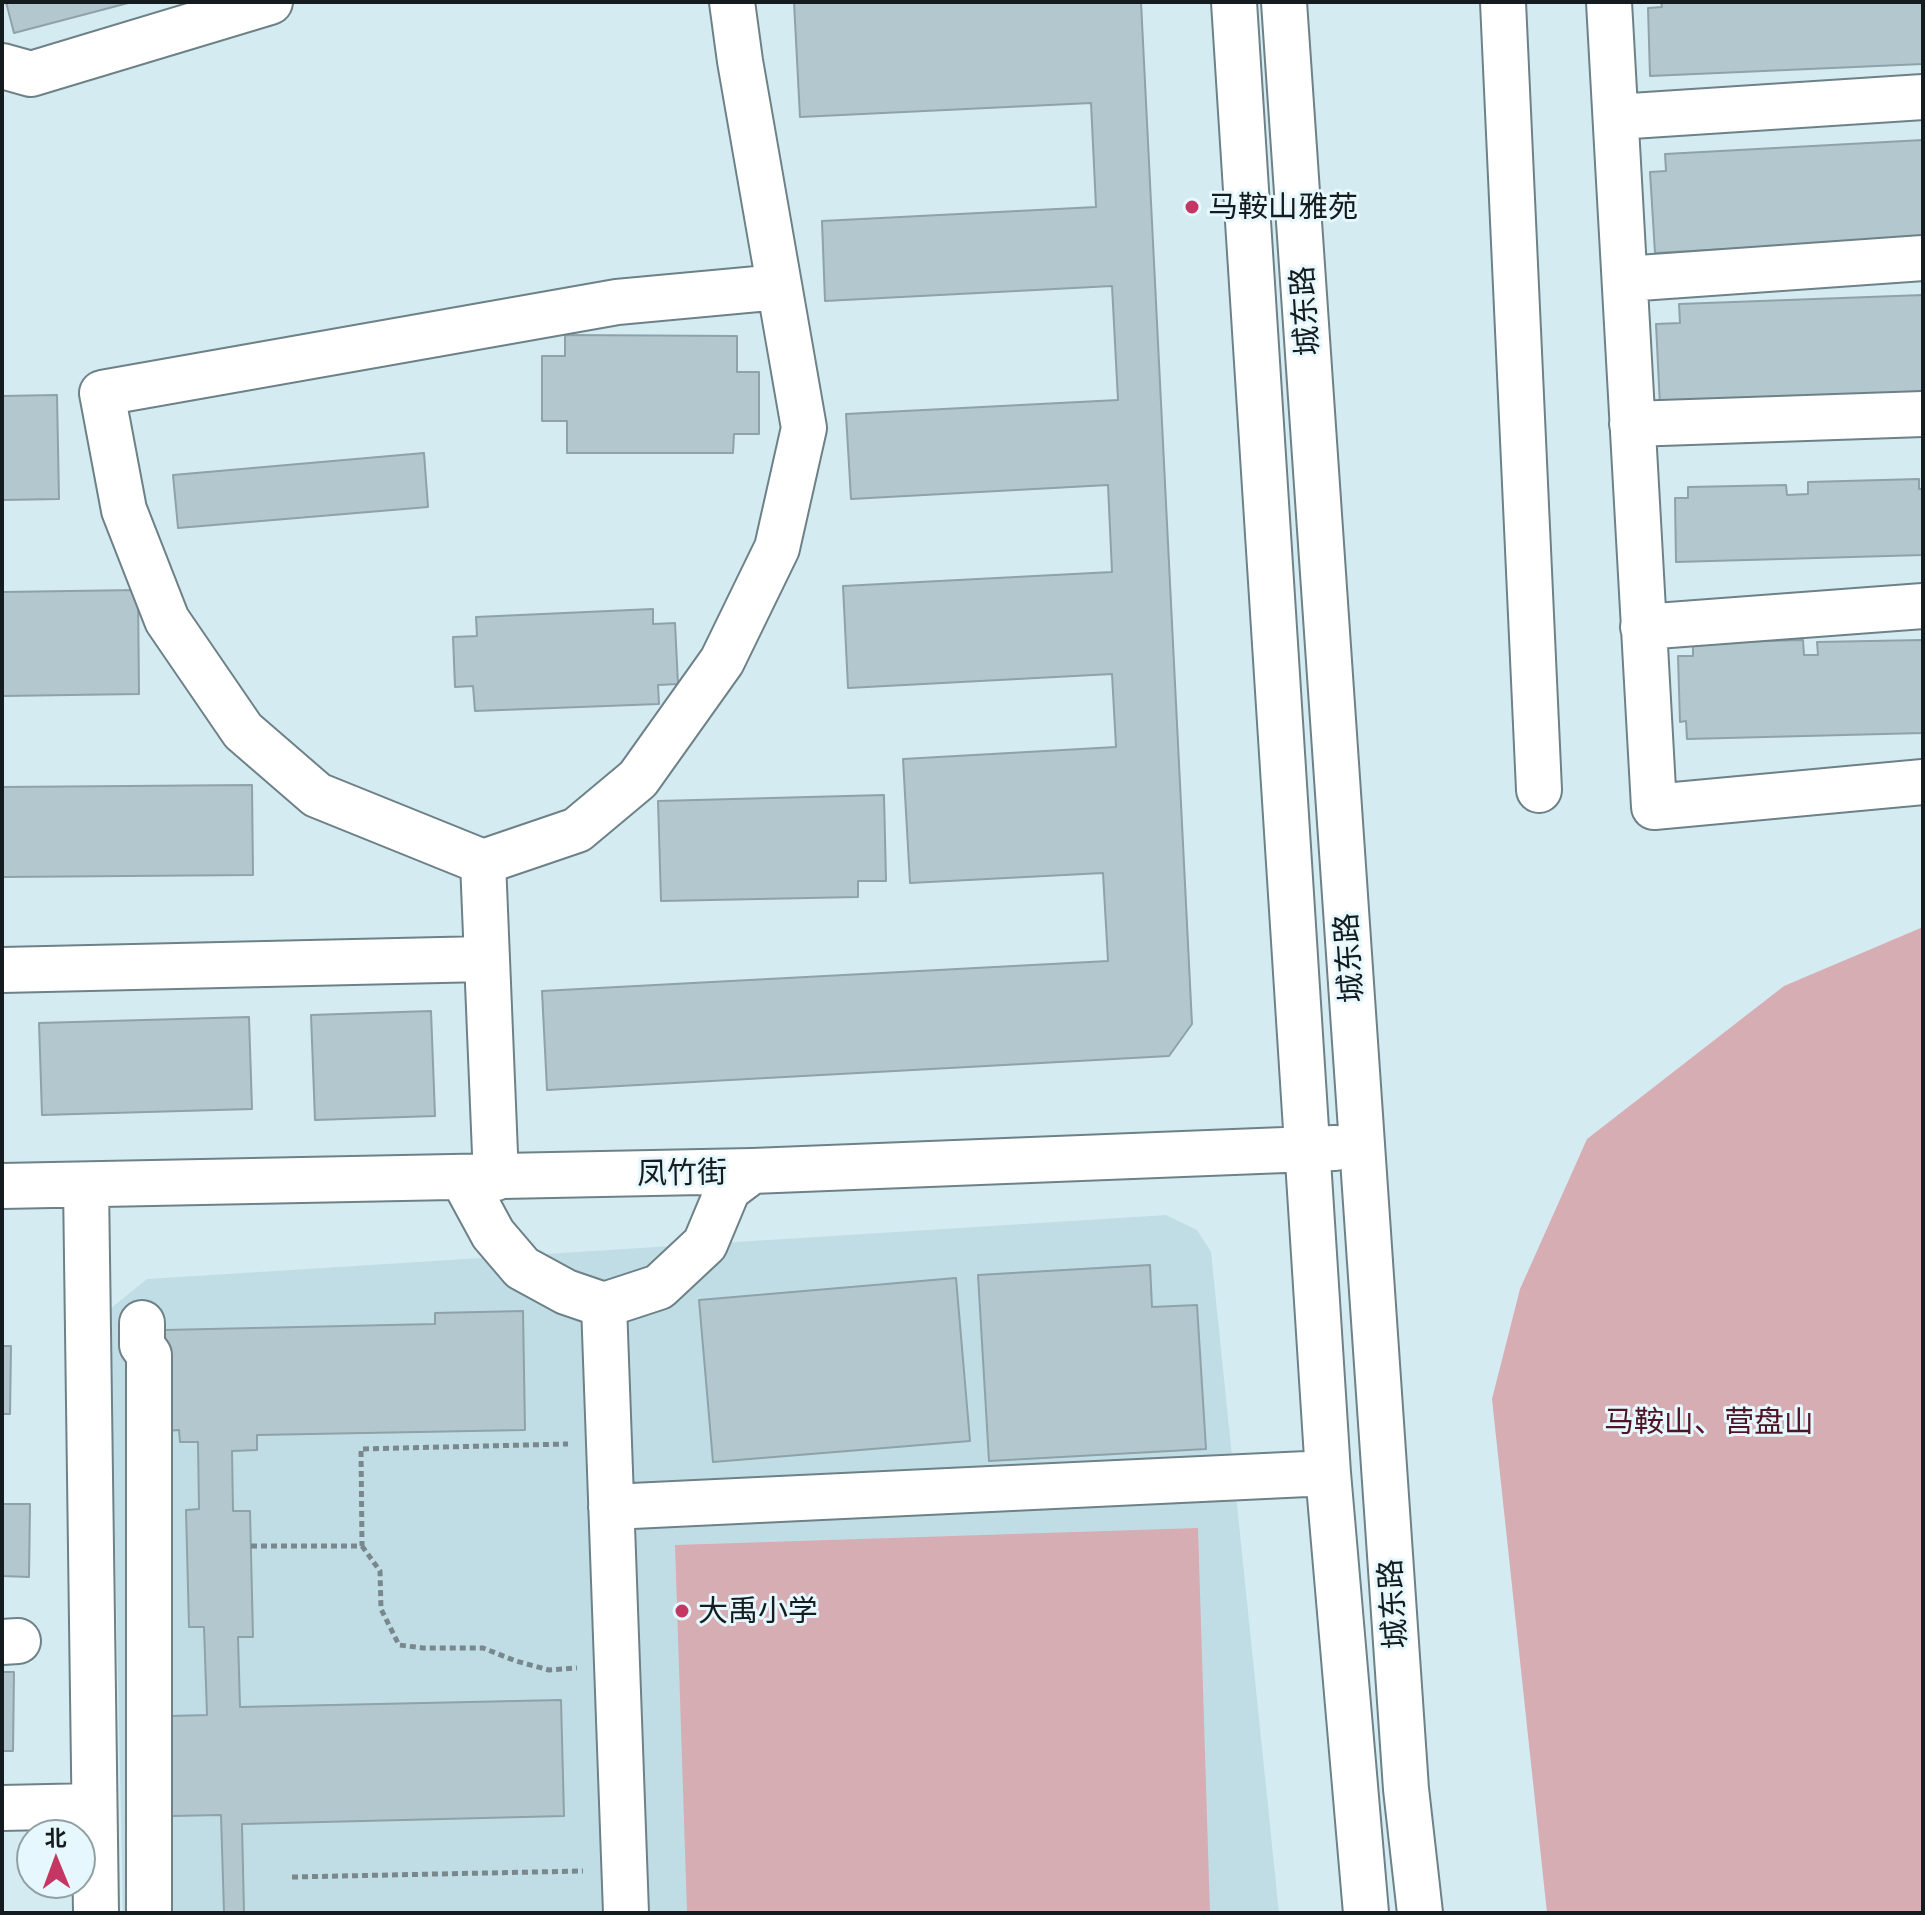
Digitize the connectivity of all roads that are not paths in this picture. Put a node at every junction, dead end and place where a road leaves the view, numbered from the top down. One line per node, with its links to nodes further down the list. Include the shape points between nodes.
1 (270, 2): 7 (street, via 31,74)
2 (732, 2): 12 (street)
3 (1234, 2): 23 (street, 城东路)
4 (1284, 2): 22 (street, 城东路)
5 (1503, 2): 18 (street)
6 (1609, 2): 9 (street)
7 (2, 66)
8 (1923, 97): 9 (street)
9 (1616, 117): 11 (street)
10 (1923, 258): 11 (street)
11 (1625, 279): 14 (street)
12 (779, 287): 19 (street, via 804,428 777,548 722,661 638,779 577,830); 19 (street, via 617,302 102,393 124,510 167,620 243,731 317,795)
13 (1923, 414): 14 (street)
14 (1632, 424): 16 (street)
15 (1923, 606): 16 (street)
16 (1643, 627): 17 (street, via 1654,807)
17 (1923, 782)
18 (1539, 790)
19 (483, 862): 20 (street)
20 (485, 959): 21 (street); 25 (street)
21 (2, 970)
22 (1362, 1147): 23 (street, 凤竹街); 38 (street, 城东路, via 1406,1789)
23 (1307, 1149): 24 (street, 凤竹街); 30 (street, 城东路)
24 (752, 1171): 25 (street, 凤竹街); 28 (street, via 728,1189 705,1244 659,1287)
25 (479, 1177): 26 (street, 凤竹街); 28 (street, via 493,1234 522,1268)
26 (86, 1185): 27 (street, 凤竹街); 32 (street)
27 (2, 1186)
28 (604, 1305): 31 (street)
29 (142, 1323): 35 (street, via 142,1345 149,1355)
30 (1328, 1473): 31 (street); 37 (street, 城东路)
31 (611, 1507): 36 (street)
32 (94, 1806): 33 (street); 34 (street)
33 (2, 1808)
34 (96, 1913)
35 (149, 1913)
36 (626, 1913)
37 (1366, 1913)
38 (1420, 1913)

